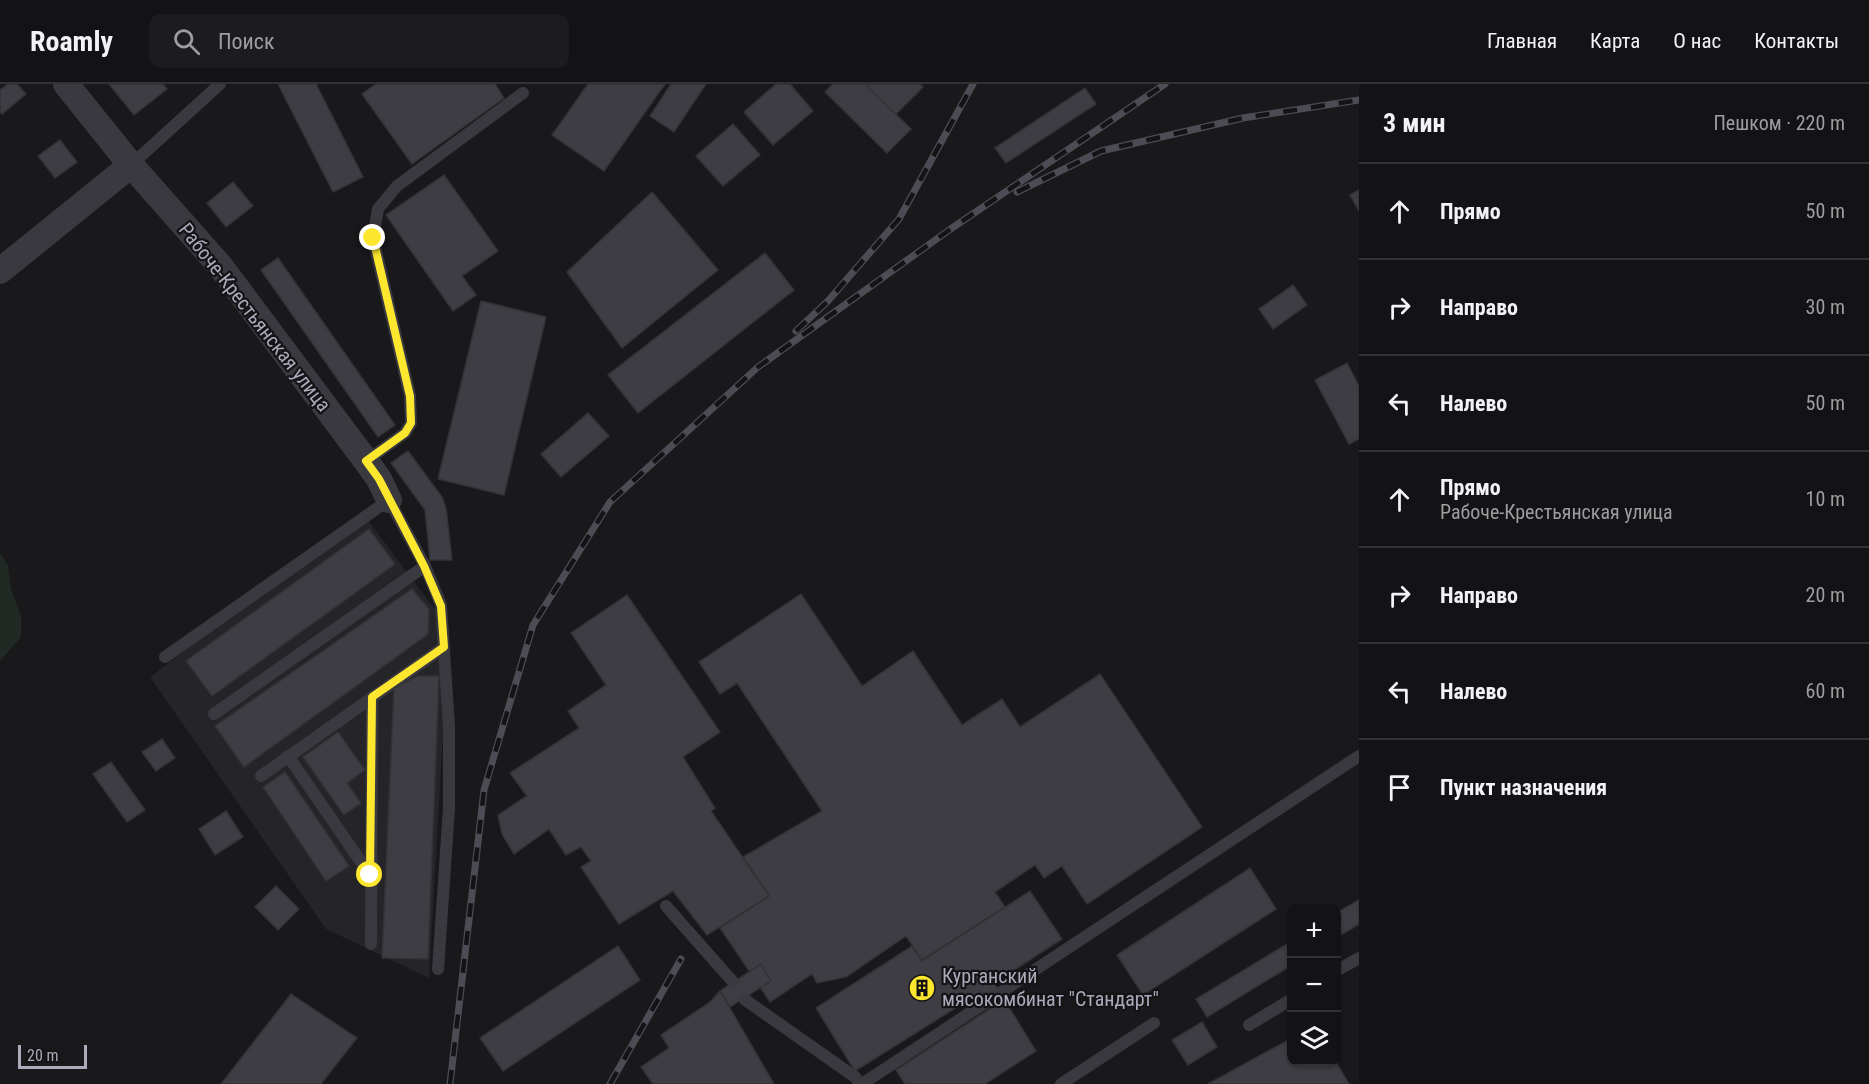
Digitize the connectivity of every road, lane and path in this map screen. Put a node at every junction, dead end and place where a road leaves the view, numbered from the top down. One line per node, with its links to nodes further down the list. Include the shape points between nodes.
1 (66, 84): 4 (street, Рабоче-Крестьянская улица)
2 (215, 86): 4 (lane)
3 (523, 93): 6 (lane, via 397,186 378,209 373,238 410,396 411,423 405,433)
4 (131, 165): 5 (street); 6 (street, Рабоче-Крестьянская улица, via 221,267)
5 (0, 271)
6 (366, 461): 7 (street, Рабоче-Крестьянская улица)
7 (389, 500): 8 (lane); 10 (lane)
8 (424, 566): 9 (lane, via 441,606); 12 (lane)
9 (444, 647): 11 (lane); 21 (lane, via 449,807)
10 (165, 657)
11 (372, 697): 13 (lane); 16 (lane)
12 (214, 714)
13 (288, 756): 15 (lane); 16 (lane)
14 (1359, 756): 27 (lane)
15 (261, 776)
16 (370, 875): 18 (lane)
17 (666, 906): 22 (lane)
18 (371, 944)
19 (1359, 958): 20 (lane)
20 (1341, 968)
21 (438, 969)
22 (733, 982)
23 (744, 999): 27 (lane)
24 (1287, 1002): 26 (lane)
25 (1154, 1023): 28 (lane)
26 (1250, 1024)
27 (861, 1084)
28 (1061, 1084)

